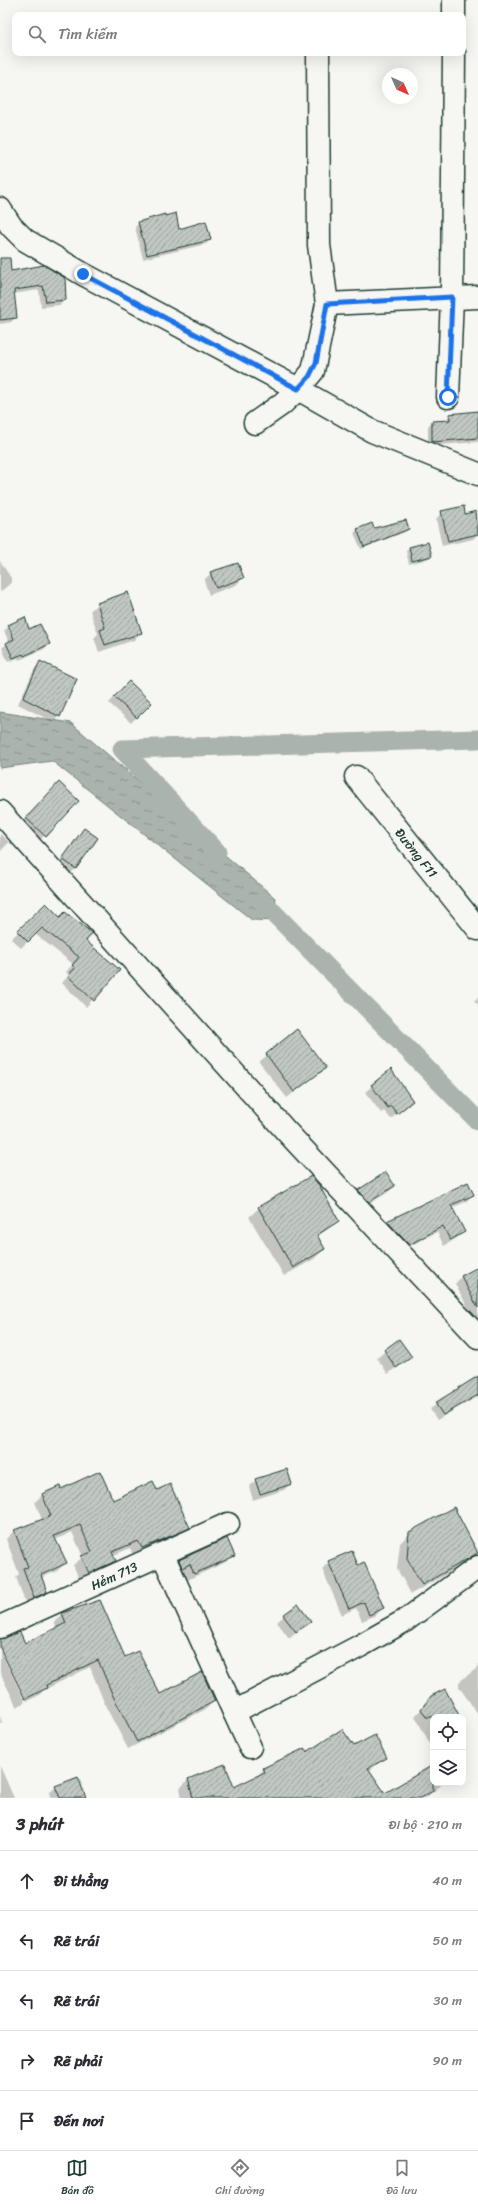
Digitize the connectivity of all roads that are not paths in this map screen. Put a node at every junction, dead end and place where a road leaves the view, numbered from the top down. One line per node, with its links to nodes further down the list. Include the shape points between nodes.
1 (454, 0): 2 (street)
2 (454, 12)
3 (318, 56): 8 (street, via 319,245)
4 (454, 56): 6 (street)
5 (0, 209): 9 (street, via 11,226 25,240 51,257)
6 (452, 297): 7 (street); 8 (street); 10 (street)
7 (478, 297)
8 (327, 304): 9 (street, via 316,363 309,377)
9 (298, 389): 11 (street); 12 (street, via 372,431)
10 (448, 397)
11 (255, 423)
12 (478, 474)
13 (356, 777): 15 (street, Đường F11)
14 (0, 812): 16 (street, via 286,1132)
15 (474, 919)
16 (478, 1337)
17 (228, 1524): 18 (street, Hẻm 713)
18 (163, 1555): 19 (street, via 241,1726 360,1646 406,1620); 20 (street, Hẻm 713)
19 (478, 1567)
20 (0, 1628)

